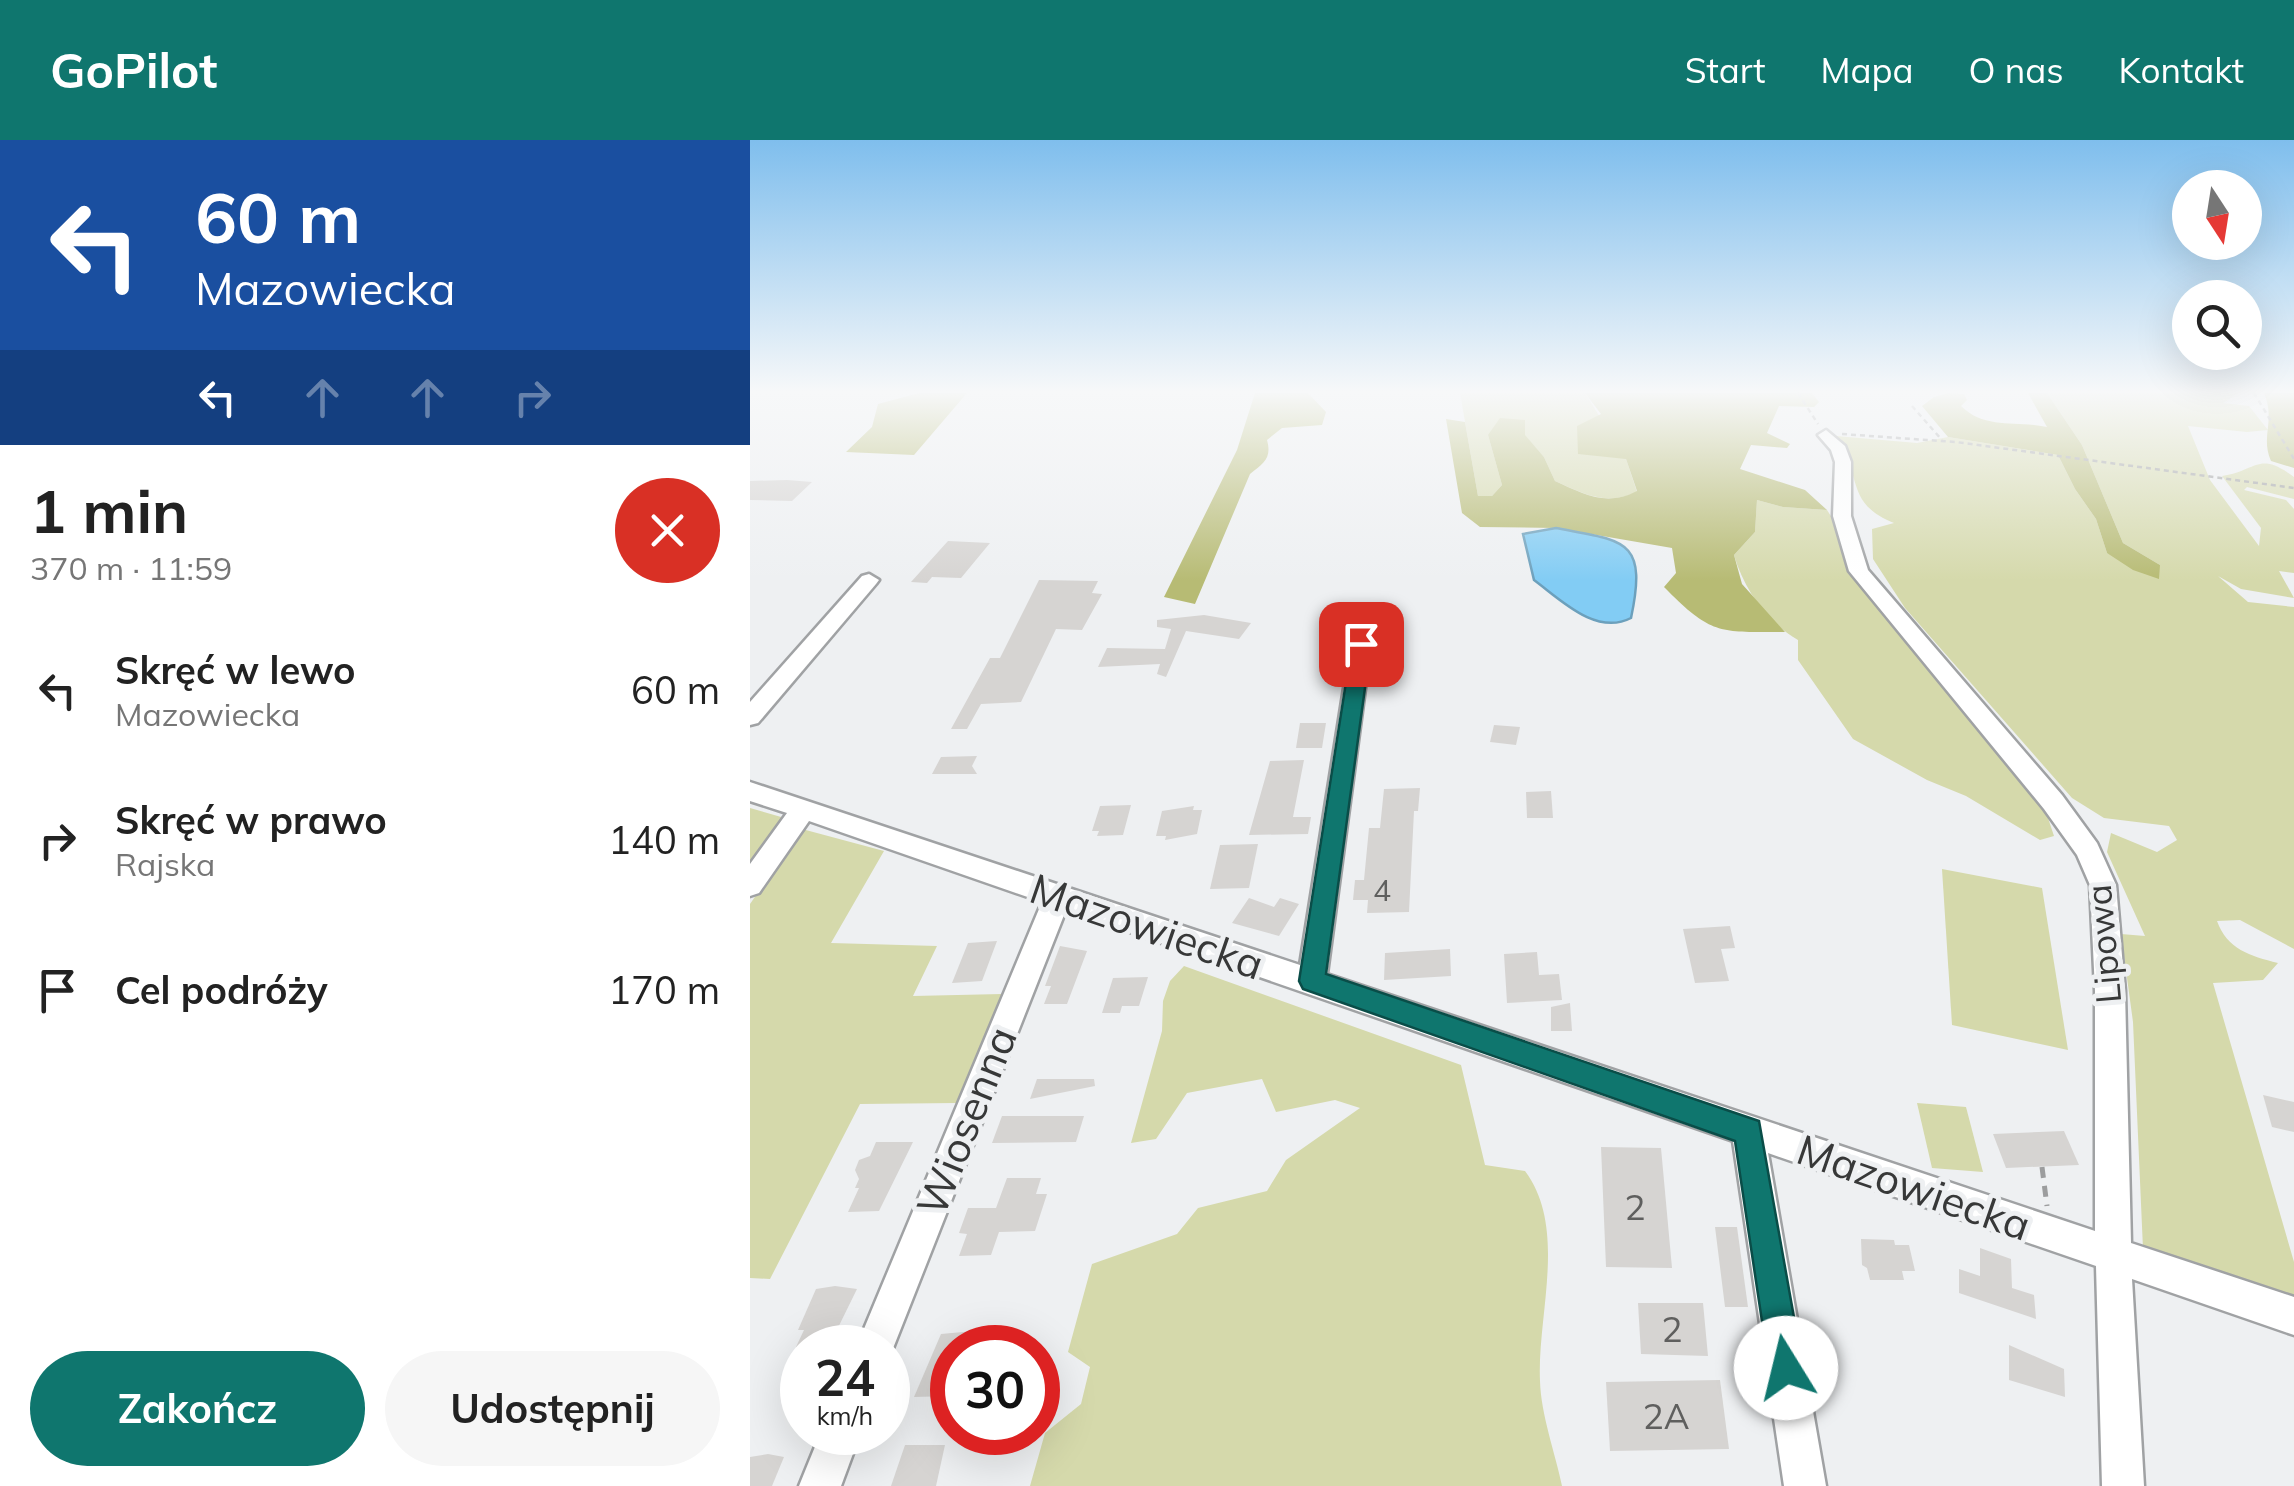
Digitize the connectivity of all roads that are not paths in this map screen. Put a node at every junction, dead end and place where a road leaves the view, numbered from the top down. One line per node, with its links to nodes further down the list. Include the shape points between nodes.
1 (1842, 456): 11 (street, Lipowa, via 1842,516 1859,571 2053,802 2088,850 2103,885)
2 (868, 580): 4 (street)
3 (1361, 644): 9 (street)
4 (750, 717)
5 (750, 792): 6 (street, Mazowiecka)
6 (803, 810): 7 (street); 8 (street, Mazowiecka)
7 (750, 885)
8 (1058, 896): 9 (street, Mazowiecka); 13 (street, Wiosenna)
9 (1312, 981): 10 (street, Mazowiecka)
10 (1748, 1131): 11 (street, Mazowiecka); 16 (street)
11 (2112, 1255): 12 (street, Mazowiecka); 17 (street, Lipowa)
12 (2294, 1316)
13 (884, 1325)
14 (832, 1455): 15 (street)
15 (820, 1486)
16 (1805, 1486)
17 (2122, 1486)

